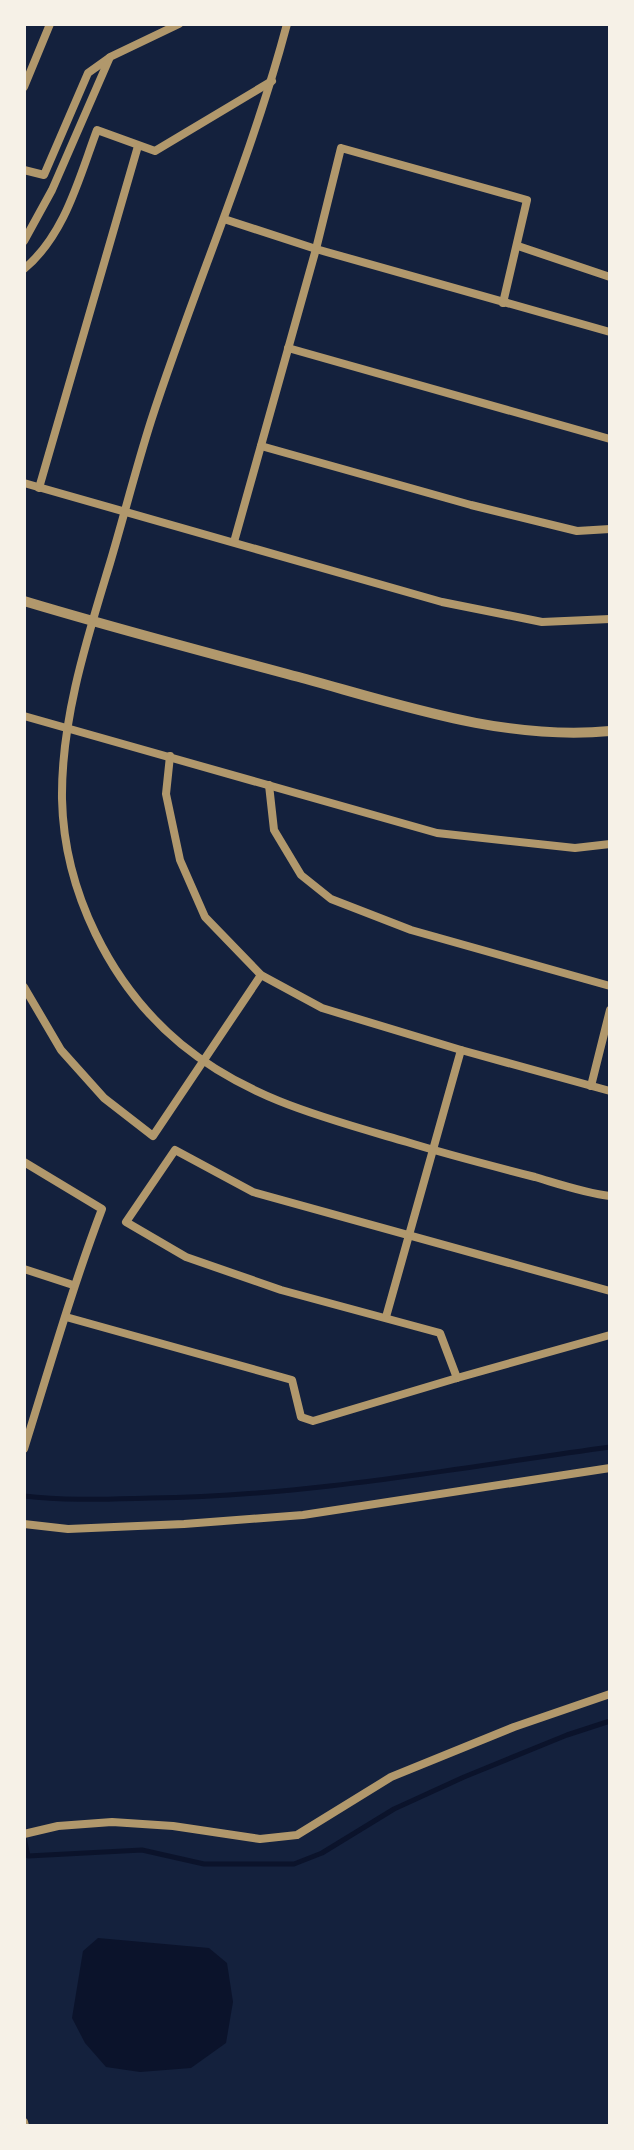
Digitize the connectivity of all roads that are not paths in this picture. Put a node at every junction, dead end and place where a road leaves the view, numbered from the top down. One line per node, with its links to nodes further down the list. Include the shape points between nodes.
1 (50, 24): 6 (street)
2 (179, 24): 4 (street)
3 (287, 24): 5 (street)
4 (110, 57): 8 (street, via 88,73 44,175); 10 (street)
5 (272, 81): 7 (street, via 155,151); 9 (street)
6 (24, 87)
7 (138, 146): 13 (street, via 97,130 66,213 39,257); 21 (street)
8 (24, 170)
9 (224, 219): 12 (street); 22 (street)
10 (24, 241)
11 (518, 246): 12 (street, via 527,200 341,148); 14 (street); 15 (street)
12 (316, 249): 15 (street); 17 (street)
13 (24, 269)
14 (610, 277)
15 (503, 303): 16 (street)
16 (610, 332)
17 (288, 348): 18 (street); 19 (street)
18 (610, 439)
19 (261, 446): 23 (street, via 577,531); 24 (street)
20 (24, 483): 21 (street)
21 (39, 488): 22 (street)
22 (125, 511): 24 (street); 27 (street)
23 (610, 529)
24 (234, 542): 26 (street, via 442,602 542,622)
25 (24, 601): 27 (street)
26 (610, 619)
27 (93, 622): 29 (street); 30 (street, via 522,731)
28 (24, 716): 29 (street)
29 (67, 727): 31 (street); 39 (street, via 65,839 89,922 113,965 146,1007)
30 (610, 731)
31 (170, 756): 32 (street); 34 (street, via 166,794 180,860 205,917)
32 (269, 785): 33 (street, via 437,833 575,848); 35 (street, via 274,830 301,875 331,899 411,930)
33 (610, 844)
34 (261, 975): 38 (street, via 322,1008); 39 (street)
35 (610, 986)
36 (24, 987): 39 (street, via 61,1050 104,1098 153,1136)
37 (610, 1010): 40 (street)
38 (461, 1050): 40 (street); 42 (street)
39 (205, 1061): 42 (street, via 293,1108)
40 (591, 1086): 41 (street)
41 (610, 1091)
42 (433, 1150): 44 (street); 45 (street)
43 (24, 1162): 47 (street, via 102,1209)
44 (610, 1196)
45 (408, 1234): 48 (street); 50 (street); 50 (street, via 253,1192 175,1150 126,1222 186,1257 281,1290)
46 (24, 1269): 47 (street)
47 (73, 1285): 49 (street)
48 (610, 1291)
49 (66, 1317): 52 (street, via 292,1380 301,1417 313,1421); 53 (street)
50 (386, 1317): 52 (street, via 440,1333)
51 (610, 1335): 52 (street)
52 (457, 1378)
53 (24, 1449)
54 (610, 1468): 55 (street, via 303,1515 68,1529)
55 (24, 1524)
56 (610, 1694): 57 (street, via 391,1777 297,1835 260,1839 112,1822)
57 (26, 1834)

